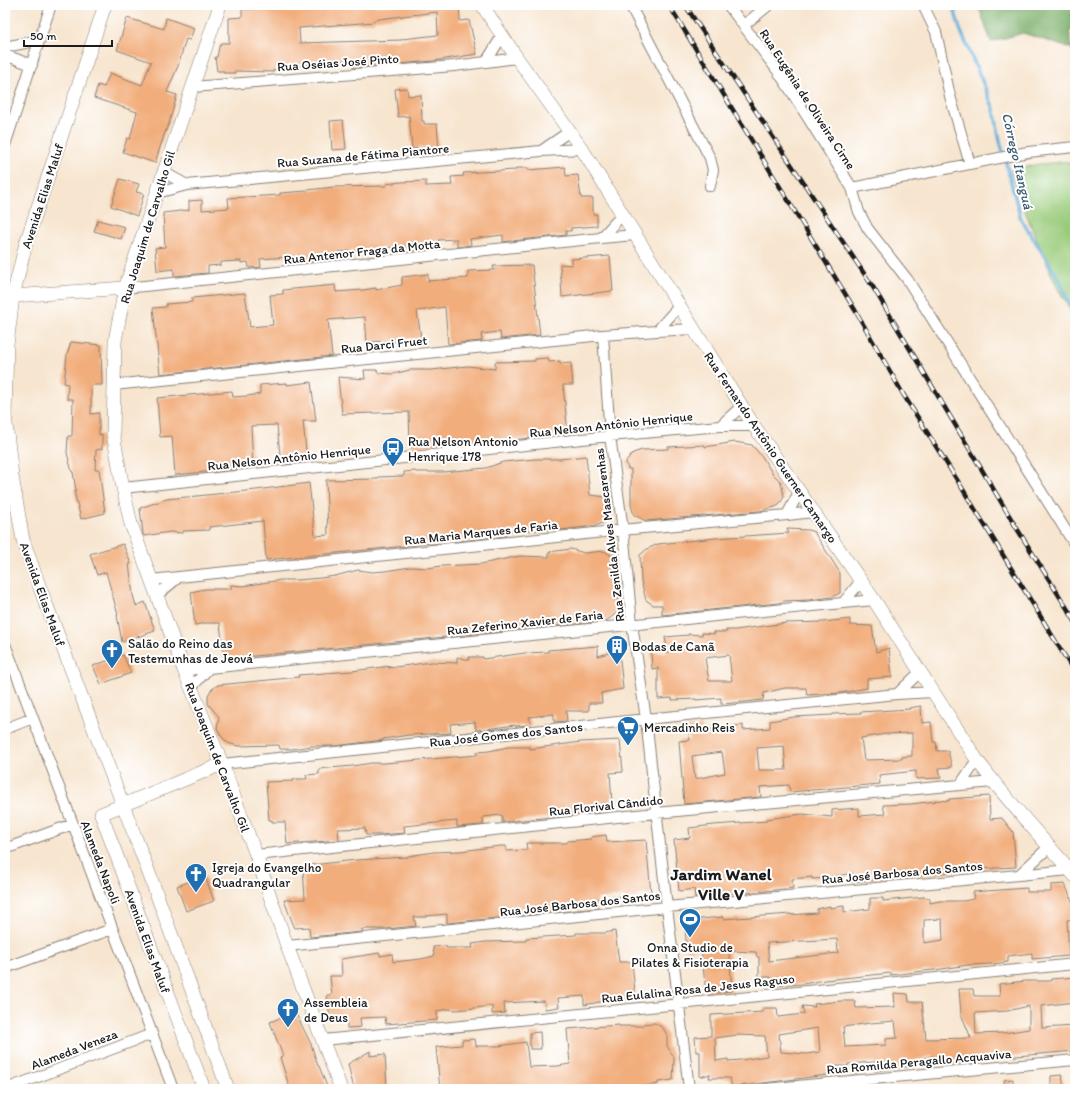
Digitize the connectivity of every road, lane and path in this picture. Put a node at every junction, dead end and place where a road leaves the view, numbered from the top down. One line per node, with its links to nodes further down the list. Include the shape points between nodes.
1 (51, 5): 11 (street)
2 (105, 5): 33 (street, Avenida Elias Maluf, via 26,243)
3 (220, 5): 17 (street, Rua Joaquim de Carvalho Gil)
4 (482, 5): 10 (street, Rua Fernando Antônio Guerner Camargo)
5 (630, 5): 26 (street, via 710,158 713,170)
6 (728, 5): 9 (street, Rua Eugênia de Oliveira Cirne)
7 (769, 5): 9 (street)
8 (923, 5): 23 (street, via 936,32 950,96)
9 (744, 25): 27 (street, Rua Eugênia de Oliveira Cirne, via 789,88)
10 (502, 36): 14 (street, Rua Fernando Antônio Guerner Camargo); 15 (street)
11 (40, 40): 12 (street); 16 (street)
12 (5, 47)
13 (5, 55): 16 (street)
14 (517, 58): 15 (street, Rua Oséias José Pinto); 18 (street, Rua Fernando Antônio Guerner Camargo)
15 (486, 62): 17 (street, Rua Oséias José Pinto)
16 (32, 65): 19 (street)
17 (192, 87): 24 (street, Rua Joaquim de Carvalho Gil)
18 (570, 131): 21 (street, Rua Fernando Antônio Guerner Camargo); 22 (street, Rua Suzana de Fátima Piantore)
19 (5, 144)
20 (1075, 147): 23 (street, via 1016,154)
21 (582, 149): 22 (street, Rua Suzana de Fátima Piantore); 29 (street, Rua Fernando Antônio Guerner Camargo)
22 (541, 151): 25 (street, Rua Suzana de Fátima Piantore)
23 (970, 164): 27 (street)
24 (163, 172): 25 (street); 28 (street, Rua Joaquim de Carvalho Gil)
25 (187, 185): 28 (street, Rua Suzana de Fátima Piantore)
26 (710, 186)
27 (852, 188): 48 (street, Rua Eugênia de Oliveira Cirne, via 859,212 868,229 907,279)
28 (157, 193): 32 (street, Rua Joaquim de Carvalho Gil)
29 (622, 214): 30 (street, Rua Fernando Antônio Guerner Camargo); 31 (street)
30 (635, 235): 31 (street, Rua Antenor Fraga da Motta); 34 (street, Rua Fernando Antônio Guerner Camargo)
31 (601, 238): 32 (street, Rua Antenor Fraga da Motta)
32 (125, 288): 33 (street); 38 (street, Rua Joaquim de Carvalho Gil, via 115,341)
33 (13, 296): 70 (street, Avenida Elias Maluf, via 7,345 5,415 23,540)
34 (679, 306): 35 (street, Rua Fernando Antônio Guerner Camargo); 36 (street)
35 (693, 329): 36 (street, Rua Darci Fruet); 39 (street, Rua Fernando Antônio Guerner Camargo)
36 (657, 332): 37 (street, Rua Darci Fruet)
37 (603, 335): 38 (street, Rua Darci Fruet); 42 (street, Rua Zenilda Alves Mascarenhas)
38 (114, 385): 43 (street, Rua Joaquim de Carvalho Gil, via 113,433)
39 (742, 406): 40 (street); 41 (street, Rua Fernando Antônio Guerner Camargo)
40 (720, 426): 41 (street, Rua Nelson Antônio Henrique); 42 (street, Rua Nelson Antônio Henrique)
41 (754, 426): 44 (street, Rua Fernando Antônio Guerner Camargo)
42 (610, 436): 43 (street, Rua Nelson Antônio Henrique); 47 (street, Rua Zenilda Alves Mascarenhas)
43 (123, 488): 50 (street, Rua Joaquim de Carvalho Gil, via 131,524)
44 (799, 492): 45 (street, Rua Fernando Antônio Guerner Camargo); 46 (street)
45 (813, 512): 46 (street, Rua Maria Marques de Faria); 51 (street, Rua Fernando Antônio Guerner Camargo)
46 (787, 515): 47 (street, Rua Maria Marques de Faria)
47 (623, 530): 49 (street, Rua Maria Marques de Faria); 55 (street, Rua Zenilda Alves Mascarenhas)
48 (1075, 545)
49 (179, 577): 50 (street, Rua Maria Marques de Faria); 52 (street)
50 (151, 580): 52 (street, Rua Joaquim de Carvalho Gil)
51 (861, 581): 53 (street, Rua Fernando Antônio Guerner Camargo); 54 (street)
52 (157, 595): 58 (street, Rua Joaquim de Carvalho Gil)
53 (874, 600): 54 (street, Rua Zeferino Xavier de Faria); 59 (street, Rua Fernando Antônio Guerner Camargo)
54 (843, 603): 55 (street, Rua Zeferino Xavier de Faria)
55 (632, 624): 57 (street, Rua Zeferino Xavier de Faria); 64 (street, Rua Zenilda Alves Mascarenhas)
56 (5, 644): 63 (street, Alameda Napoli)
57 (209, 668): 58 (street, Rua Zeferino Xavier de Faria); 60 (street)
58 (184, 670): 60 (street, Rua Joaquim de Carvalho Gil)
59 (920, 672): 61 (street, Rua Fernando Antônio Guerner Camargo); 62 (street)
60 (191, 688): 67 (street, Rua Joaquim de Carvalho Gil)
61 (934, 692): 62 (street, Rua José Gomes dos Santos); 66 (street, Rua Fernando Antônio Guerner Camargo)
62 (897, 694): 64 (street, Rua José Gomes dos Santos)
63 (33, 718): 65 (street); 72 (street, Alameda Napoli)
64 (646, 719): 67 (street, Rua José Gomes dos Santos); 71 (street, Rua Zenilda Alves Mascarenhas)
65 (5, 729)
66 (977, 760): 68 (street, Rua Fernando Antônio Guerner Camargo); 69 (street)
67 (222, 764): 70 (street, Rua José Gomes dos Santos); 75 (street, Rua Joaquim de Carvalho Gil)
68 (993, 782): 69 (street, Rua Florival Cândido); 73 (street, Rua Fernando Antônio Guerner Camargo)
69 (960, 785): 71 (street, Rua Florival Cândido)
70 (123, 804): 89 (street, Avenida Elias Maluf, via 101,814); 90 (street, Avenida Elias Maluf)
71 (656, 813): 75 (street, Rua Florival Cândido); 78 (street, Rua Zenilda Alves Mascarenhas)
72 (73, 824): 74 (street); 79 (street, Alameda Napoli)
73 (1048, 847): 76 (street, Rua Fernando Antônio Guerner Camargo); 77 (street)
74 (5, 849)
75 (256, 855): 80 (street, Rua Joaquim de Carvalho Gil)
76 (1072, 873): 77 (street, Rua José Barbosa dos Santos)
77 (1019, 875): 78 (street, Rua José Barbosa dos Santos)
78 (666, 907): 80 (street, Rua José Barbosa dos Santos); 83 (street, Rua Zenilda Alves Mascarenhas)
79 (112, 930): 82 (street); 84 (street, Alameda Napoli)
80 (287, 946): 85 (street, Rua Joaquim de Carvalho Gil)
81 (1075, 964): 83 (street, Rua Eulalina Rosa de Jesus Raguso)
82 (5, 968)
83 (678, 1003): 85 (street, Rua Eulalina Rosa de Jesus Raguso); 92 (street, Rua Zenilda Alves Mascarenhas)
84 (152, 1034): 87 (street, Alameda Veneza); 88 (street, Alameda Napoli)
85 (323, 1040): 91 (street, Rua Joaquim de Carvalho Gil)
86 (1075, 1060): 93 (street, Rua Romilda Peragallo Acquaviva)
87 (6, 1089)
88 (173, 1089)
89 (204, 1089)
90 (228, 1089)
91 (341, 1089)
92 (690, 1089)
93 (765, 1089)

